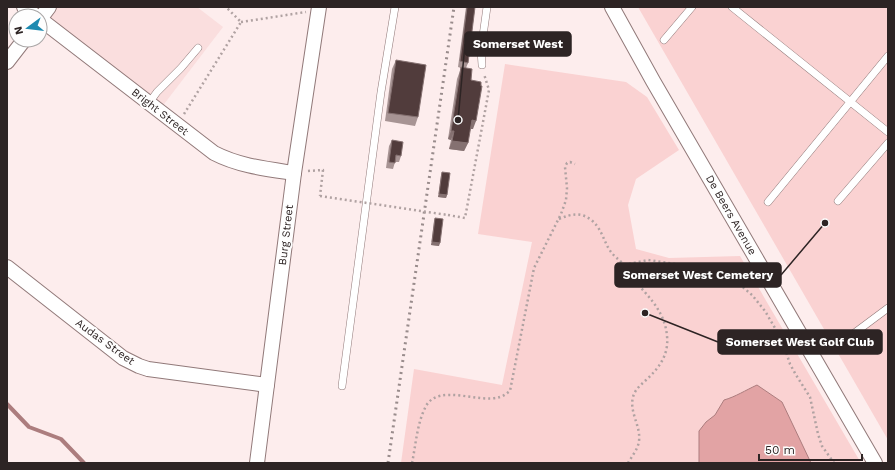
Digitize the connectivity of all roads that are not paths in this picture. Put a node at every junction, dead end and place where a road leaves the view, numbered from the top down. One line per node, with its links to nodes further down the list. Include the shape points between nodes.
1 (396, 7): 25 (lane, via 381,92)
2 (487, 7): 13 (lane, via 481,50)
3 (612, 7): 27 (street, De Beers Avenue)
4 (692, 7): 8 (lane)
5 (732, 7): 14 (lane)
6 (319, 8): 18 (street, Burg Street)
7 (48, 25): 15 (street, Bright Street)
8 (664, 40)
9 (18, 48): 12 (street)
10 (198, 48): 15 (lane)
11 (888, 56): 14 (lane)
12 (7, 62)
13 (482, 65)
14 (851, 102): 16 (lane); 20 (lane)
15 (150, 103): 18 (street, Bright Street, via 202,145 224,158)
16 (888, 132)
17 (888, 143): 19 (lane)
18 (294, 172): 24 (street, Burg Street)
19 (838, 201)
20 (768, 202)
21 (7, 267): 24 (street, Audas Street, via 123,358 139,366)
22 (888, 308): 23 (lane)
23 (845, 340)
24 (267, 385): 26 (street, Burg Street)
25 (342, 386)
26 (256, 463)
27 (875, 463)

